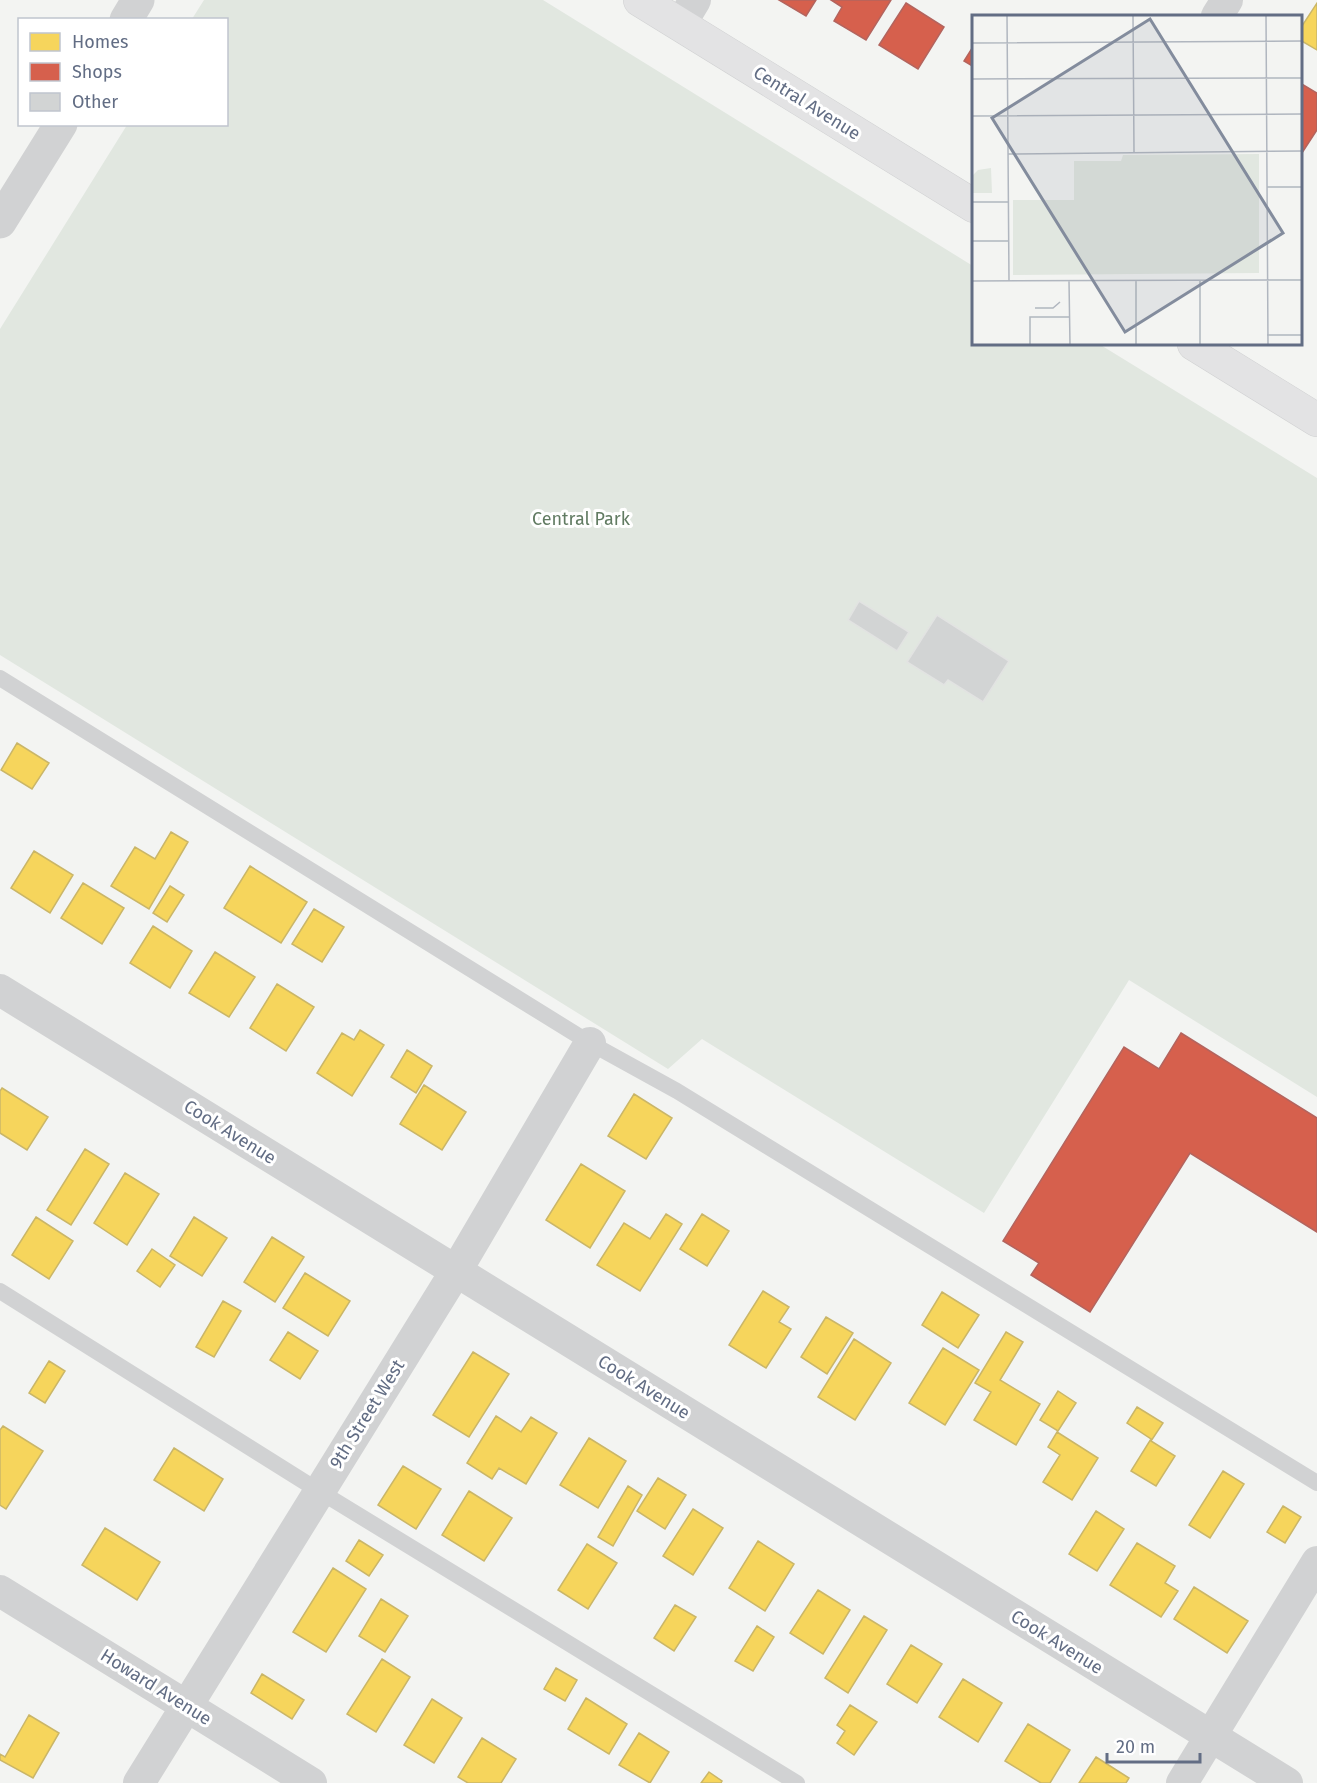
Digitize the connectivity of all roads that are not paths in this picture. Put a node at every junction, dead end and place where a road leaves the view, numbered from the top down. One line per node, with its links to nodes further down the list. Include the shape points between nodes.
1 (138, 0): 6 (street)
2 (639, 0): 4 (main road, Central Avenue)
3 (1227, 0): 5 (street)
4 (688, 12): 8 (main road, Central Avenue)
5 (1218, 15)
6 (127, 18)
7 (60, 126): 9 (street)
8 (972, 205)
9 (0, 222)
10 (1196, 345): 11 (main road)
11 (1317, 420)
12 (0, 678): 14 (lane)
13 (0, 990): 15 (street, Cook Avenue)
14 (590, 1042): 15 (street, 9th Street West); 17 (lane, via 677,1091)
15 (456, 1271): 18 (street, 9th Street West); 22 (street, Cook Avenue)
16 (0, 1291): 18 (lane)
17 (1317, 1483)
18 (319, 1491): 21 (street, 9th Street West); 25 (lane)
19 (1317, 1562): 22 (street)
20 (0, 1591): 21 (street, Howard Avenue)
21 (187, 1706): 23 (street, 9th Street West); 24 (street, Howard Avenue)
22 (1210, 1736): 26 (street); 27 (street, Cook Avenue)
23 (139, 1783)
24 (311, 1783)
25 (797, 1783)
26 (1182, 1783)
27 (1287, 1783)

